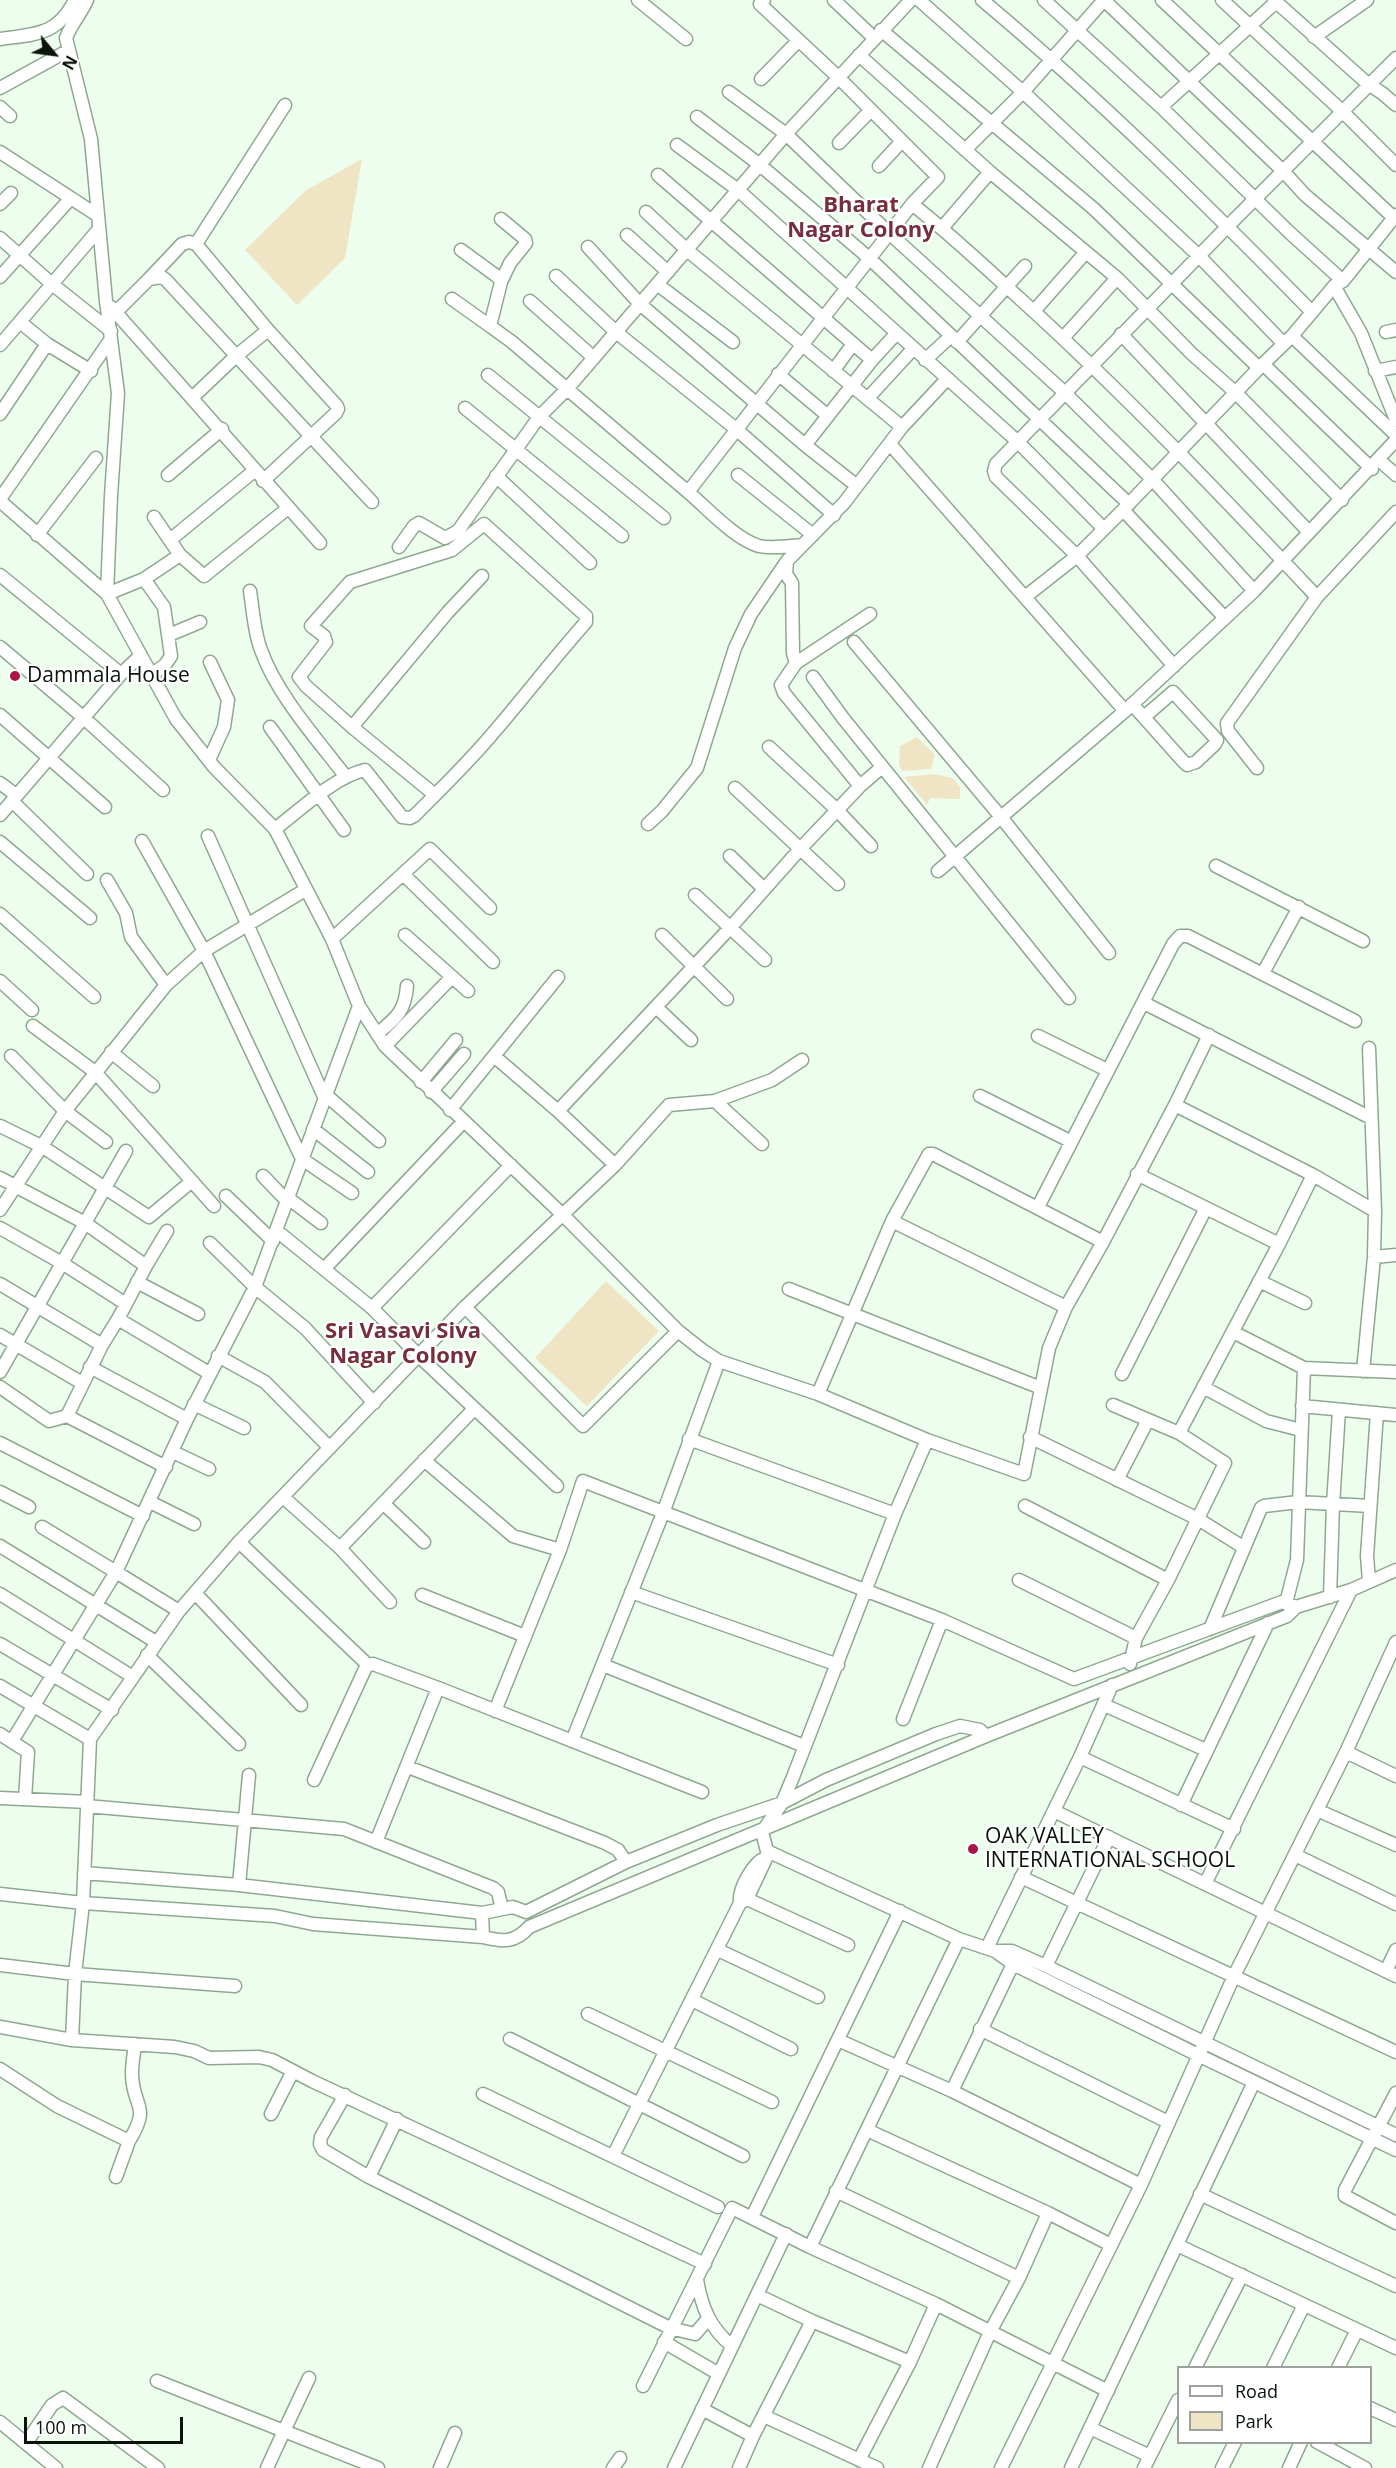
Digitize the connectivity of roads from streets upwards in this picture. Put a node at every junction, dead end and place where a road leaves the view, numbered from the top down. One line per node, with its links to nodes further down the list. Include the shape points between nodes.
1 (75, 0): 19 (street, via 54,28)
2 (87, 0): 22 (street, via 66,38)
3 (638, 0): 20 (street)
4 (764, 0): 21 (street, via 760,4)
5 (834, 0): 17 (street)
6 (911, 0): 17 (street)
7 (918, 0): 33 (street)
8 (982, 0): 25 (street)
9 (1104, 0): 16 (street); 29 (street)
10 (1162, 0): 24 (street)
11 (1222, 0): 15 (street)
12 (1367, 0): 18 (street)
13 (1047, 1): 16 (street)
14 (1275, 1): 15 (street); 18 (street)
15 (1250, 26): 24 (street); 39 (street)
16 (1078, 30): 25 (street); 37 (street)
17 (878, 34): 23 (street); 42 (street)
18 (1314, 37): 30 (street)
19 (0, 39)
20 (686, 39)
21 (798, 41): 27 (street); 28 (street)
22 (69, 50): 31 (street); 63 (street, via 91,139)
23 (859, 55): 27 (street); 48 (street)
24 (1218, 55): 29 (street); 45 (street)
25 (1052, 58): 33 (street); 67 (street)
26 (1396, 58): 30 (street)
27 (838, 77): 38 (street); 43 (street)
28 (761, 79)
29 (1189, 82): 37 (street); 53 (street)
30 (1368, 84): 35 (street); 39 (street)
31 (0, 88)
32 (729, 92): 43 (street)
33 (1023, 92): 42 (street); 80 (street)
34 (285, 105): 73 (street)
35 (1396, 105)
36 (0, 107): 40 (street)
37 (1161, 107): 58 (street)
38 (870, 110): 44 (street); 46 (street)
39 (1343, 112): 45 (street); 51 (street)
40 (10, 116)
41 (697, 117): 50 (street)
42 (993, 123): 48 (street); 90 (street)
43 (786, 134): 50 (street); 70 (street)
44 (902, 141): 52 (street); 61 (street, via 938,177)
45 (1311, 141): 53 (street); 64 (street)
46 (839, 143)
47 (677, 145): 56 (street)
48 (965, 150): 54 (street)
49 (0, 152): 59 (street)
50 (760, 165): 56 (street); 81 (street)
51 (1396, 165)
52 (879, 166)
53 (1282, 171): 58 (street); 77 (street)
54 (990, 172): 68 (street); 78 (street)
55 (658, 176): 66 (street)
56 (738, 190): 66 (street); 95 (street)
57 (10, 193): 60 (street)
58 (1256, 197): 67 (street); 93 (street)
59 (70, 199): 63 (street); 79 (street)
60 (0, 204)
61 (912, 204): 68 (street); 70 (street)
62 (646, 212): 76 (street)
63 (97, 215): 69 (street)
64 (1395, 216): 77 (street)
65 (501, 219): 89 (street, via 526,243)
66 (712, 221): 76 (street); 105 (street)
67 (1228, 226): 80 (street); 103 (street)
68 (942, 228): 94 (street)
69 (99, 229): 91 (street); 97 (street)
70 (889, 232): 81 (street); 104 (street)
71 (627, 235): 83 (street)
72 (0, 238): 79 (street)
73 (196, 244): 88 (street, via 182,244); 108 (street)
74 (588, 247): 99 (street)
75 (461, 250): 89 (street)
76 (687, 250): 83 (street); 118 (street)
77 (1369, 250): 84 (street); 93 (street)
78 (1086, 252): 87 (street); 101 (street)
79 (19, 255): 86 (street); 91 (street)
80 (1199, 256): 90 (street); 115 (street)
81 (869, 258): 95 (street); 114 (street)
82 (1025, 266): 94 (street)
83 (668, 272): 92 (street)
84 (1396, 272)
85 (556, 276): 109 (street)
86 (0, 277)
87 (1117, 278): 100 (street); 113 (street)
88 (149, 279): 102 (street); 122 (street, via 166,280)
89 (502, 280): 107 (street)
90 (1173, 283): 100 (street); 127 (street)
91 (51, 284): 106 (street); 112 (street)
92 (657, 284): 99 (street); 116 (street)
93 (1338, 284): 103 (street); 131 (street)
94 (1007, 286): 101 (street); 104 (street)
95 (846, 288): 105 (street); 110 (street)
96 (452, 299): 107 (street)
97 (106, 301): 102 (street); 112 (street)
98 (530, 301): 123 (street)
99 (640, 304): 109 (street); 141 (street)
100 (1148, 307): 111 (street); 138 (street)
101 (1034, 311): 113 (street)
102 (116, 312): 139 (street)
103 (1312, 312): 115 (street)
104 (981, 315): 114 (street); 137 (street)
105 (821, 318): 118 (street); 119 (street)
106 (20, 322): 117 (street); 120 (street)
107 (491, 327): 136 (street)
108 (268, 330): 122 (street); 153 (street, via 338,409)
109 (616, 332): 123 (street); 151 (street)
110 (896, 334): 121 (street); 124 (street)
111 (1121, 334): 126 (street); 148 (street)
112 (111, 335): 130 (street); 199 (street, via 118,393)
113 (1063, 338): 126 (street)
114 (954, 339): 125 (street); 146 (street)
115 (1288, 340): 127 (street); 152 (street)
116 (733, 342)
117 (47, 344): 130 (street); 143 (street)
118 (800, 344): 129 (street); 132 (street)
119 (853, 344): 124 (street); 129 (street)
120 (0, 345)
121 (913, 349): 125 (street); 140 (street)
122 (236, 356): 139 (street); 153 (street)
123 (594, 358): 136 (street)
124 (872, 360): 135 (street)
125 (926, 360): 134 (street)
126 (1092, 364): 137 (street); 159 (street)
127 (1261, 366): 138 (street); 161 (street)
128 (1396, 367): 131 (street)
129 (833, 370): 135 (street)
130 (90, 371): 171 (street)
131 (1375, 371): 147 (street)
132 (778, 374): 141 (street); 144 (street)
133 (488, 375): 145 (street)
134 (946, 379): 149 (street); 155 (street)
135 (851, 386): 140 (street); 144 (street)
136 (567, 389): 145 (street); 170 (street)
137 (1064, 392): 146 (street); 167 (street)
138 (1235, 392): 148 (street); 172 (street)
139 (192, 397): 150 (street)
140 (868, 398): 149 (street)
141 (755, 403): 151 (street); 157 (street)
142 (465, 408): 158 (street)
143 (0, 414)
144 (828, 416): 157 (street)
145 (539, 417): 158 (street); 179 (street)
146 (1038, 418): 155 (street); 174 (street)
147 (1396, 420)
148 (1208, 423): 159 (street); 181 (street)
149 (903, 427): 156 (street)
150 (222, 429): 162 (street); 163 (street)
151 (736, 429): 170 (street); 177 (street)
152 (1396, 435)
153 (312, 436): 168 (street); 173 (street)
154 (1396, 440): 161 (street)
155 (1017, 441): 180 (street); 190 (street, via 996,464 996,477)
156 (890, 444): 169 (street); 200 (street)
157 (805, 446): 169 (street)
158 (516, 448): 166 (street); 183 (street)
159 (1179, 451): 167 (street); 192 (street)
160 (96, 458): 182 (street)
161 (1375, 464): 165 (street); 172 (street)
162 (254, 471): 168 (street); 185 (street)
163 (168, 475)
164 (738, 475): 184 (street)
165 (1396, 475)
166 (496, 476): 188 (street, via 452,536 445,538 419,523); 193 (street)
167 (1152, 479): 174 (street); 198 (street)
168 (263, 481): 175 (street)
169 (857, 486): 177 (street)
170 (688, 492): 187 (street, via 750,542 767,547)
171 (0, 500): 182 (street)
172 (1342, 500): 181 (street)
173 (372, 502)
174 (1126, 507): 180 (street); 203 (street)
175 (288, 508): 186 (street); 189 (street, via 207,575 200,575)
176 (1396, 512): 201 (street)
177 (834, 515): 184 (street)
178 (154, 517): 185 (street)
179 (664, 518)
180 (1104, 529): 190 (street)
181 (1309, 532): 192 (street)
182 (38, 535): 199 (street)
183 (622, 536)
184 (813, 536): 187 (street)
185 (170, 540): 189 (street)
186 (320, 543)
187 (802, 545): 191 (street)
188 (399, 547)
189 (180, 555): 196 (street)
190 (1077, 556): 200 (street); 211 (street)
191 (787, 561): 210 (street, via 786,574 792,583); 238 (street, via 751,614 735,648 697,768)
192 (1283, 561): 198 (street); 201 (street)
193 (590, 563)
194 (0, 575): 212 (street)
195 (482, 576): 220 (street)
196 (144, 579): 199 (street); 205 (street, via 164,608)
197 (250, 591): 226 (street, via 267,665)
198 (1254, 591): 203 (street)
199 (107, 594): 208 (street)
200 (1025, 597): 215 (street)
201 (1317, 597): 225 (street, via 1227,723 1228,730)
202 (870, 614): 210 (street)
203 (1225, 618): 211 (street)
204 (200, 622): 205 (street)
205 (170, 635): 213 (street, via 169,661)
206 (854, 642): 237 (street)
207 (0, 647): 218 (street)
208 (140, 656): 212 (street); 213 (street)
209 (210, 662): 223 (street, via 228,700)
210 (795, 663): 228 (street, via 782,681 784,693)
211 (1174, 666): 215 (street)
212 (121, 674): 218 (street)
213 (151, 675): 223 (street, via 176,719)
214 (813, 677): 224 (street)
215 (1129, 708): 217 (street); 237 (street)
216 (0, 715): 222 (street)
217 (1144, 717): 217 (street, via 1173,692 1216,740 1215,744 1187,765)
218 (84, 718): 222 (street); 230 (street)
219 (270, 727): 231 (street)
220 (352, 727): 232 (street); 232 (street, via 299,676 326,642 311,626 350,582 452,550 487,525 588,619 494,732)
221 (769, 747): 235 (street)
222 (50, 757): 233 (street); 234 (street)
223 (212, 764): 239 (street)
224 (882, 767): 228 (street); 247 (street)
225 (1257, 768)
226 (346, 777): 231 (street); 232 (street, via 365,770 406,819)
227 (0, 783): 233 (street)
228 (860, 786): 235 (street)
229 (735, 788): 245 (street)
230 (163, 790)
231 (319, 795): 239 (street); 240 (street)
232 (435, 795)
233 (14, 798): 236 (street); 250 (street)
234 (105, 807)
235 (837, 810): 244 (street); 245 (street)
236 (0, 815)
237 (1001, 818): 247 (street); 268 (street)
238 (648, 824)
239 (275, 829): 255 (street)
240 (344, 830)
241 (208, 836): 261 (street)
242 (142, 841): 267 (street)
243 (0, 843): 260 (street)
244 (871, 846)
245 (801, 848): 253 (street); 254 (street)
246 (730, 856): 254 (street)
247 (954, 856): 249 (street); 280 (street)
248 (1216, 866): 257 (street)
249 (938, 871)
250 (87, 874)
251 (403, 874): 258 (street, via 430,849); 265 (street); 270 (street)
252 (107, 880): 276 (street, via 126,913 131,937)
253 (838, 884)
254 (764, 889): 262 (street)
255 (305, 890): 261 (street); 265 (street)
256 (694, 895): 262 (street)
257 (1299, 907): 266 (street); 272 (street)
258 (490, 908)
259 (0, 914): 279 (street)
260 (90, 918)
261 (249, 925): 267 (street); 306 (street)
262 (730, 928): 269 (street); 271 (street)
263 (405, 935): 273 (street)
264 (662, 935): 271 (street)
265 (332, 939): 283 (street)
266 (1363, 941)
267 (204, 951): 276 (street); 322 (street)
268 (1109, 952)
269 (765, 960)
270 (493, 962)
271 (693, 966): 281 (street); 284 (street)
272 (1263, 973): 282 (street, via 1188,936 1180,936); 286 (street)
273 (452, 977): 278 (street); 293 (street)
274 (558, 977): 298 (street)
275 (0, 981): 285 (street)
276 (166, 985): 295 (street)
277 (407, 986): 288 (street, via 400,1013)
278 (468, 991)
279 (94, 997)
280 (1069, 998)
281 (727, 999)
282 (1144, 1003): 289 (street); 300 (street)
283 (359, 1006): 288 (street); 306 (street)
284 (656, 1007): 292 (street); 311 (street)
285 (32, 1010)
286 (1355, 1021)
287 (33, 1026): 301 (street)
288 (377, 1034): 293 (street)
289 (1209, 1035): 308 (street); 312 (street)
290 (1038, 1036): 300 (street)
291 (456, 1040): 302 (street)
292 (691, 1040)
293 (384, 1046): 302 (street)
294 (1369, 1048): 312 (street)
295 (111, 1052): 301 (street); 303 (street)
296 (464, 1054): 304 (street)
297 (11, 1056): 310 (street)
298 (494, 1056): 309 (street); 311 (street)
299 (802, 1060): 307 (street, via 772,1080)
300 (1107, 1070): 317 (street)
301 (95, 1072): 310 (street); 330 (street)
302 (421, 1082): 304 (street)
303 (153, 1086)
304 (431, 1092): 309 (street)
305 (980, 1096): 317 (street)
306 (325, 1097): 315 (street); 316 (street)
307 (715, 1101): 319 (street); 324 (street, via 669,1105)
308 (1175, 1105): 326 (street); 327 (street)
309 (450, 1110): 313 (street)
310 (66, 1111): 318 (street); 320 (street)
311 (558, 1111): 324 (street)
312 (1371, 1118): 340 (street)
313 (464, 1121): 323 (street); 355 (street)
314 (0, 1126): 320 (street)
315 (313, 1130): 322 (street); 325 (street)
316 (379, 1141)
317 (1070, 1141): 337 (street)
318 (106, 1142)
319 (762, 1144)
320 (44, 1148): 331 (street); 332 (street)
321 (126, 1151): 332 (street)
322 (302, 1159): 333 (street); 335 (street)
323 (511, 1165): 341 (street); 366 (street)
324 (615, 1165): 341 (street)
325 (368, 1172)
326 (1137, 1174): 338 (street); 348 (street)
327 (1313, 1175): 340 (street); 350 (street)
328 (262, 1176): 335 (street)
329 (0, 1178): 331 (street)
330 (192, 1181): 332 (street, via 149,1217); 336 (street)
331 (16, 1187): 339 (street); 344 (street)
332 (105, 1189): 344 (street)
333 (352, 1193)
334 (226, 1196): 347 (street)
335 (288, 1199): 343 (street); 347 (street)
336 (214, 1206)
337 (1038, 1207): 342 (street, via 929,1154); 348 (street)
338 (1206, 1208): 350 (street); 384 (street)
339 (0, 1210)
340 (1375, 1211): 352 (street)
341 (563, 1215): 364 (street); 370 (street)
342 (892, 1221): 365 (street); 368 (street)
343 (321, 1222)
344 (85, 1223): 353 (street); 354 (street)
345 (0, 1228): 353 (street)
346 (167, 1231): 354 (street)
347 (275, 1236): 355 (street); 359 (street)
348 (1103, 1242): 365 (street)
349 (210, 1243): 359 (street)
350 (1279, 1244): 356 (street)
351 (1396, 1255): 352 (street)
352 (1374, 1257): 380 (street)
353 (62, 1263): 362 (street); 363 (street)
354 (146, 1266): 357 (street)
355 (325, 1268): 366 (street)
356 (1259, 1281): 361 (street); 371 (street)
357 (137, 1282): 362 (street); 367 (street)
358 (0, 1284): 363 (street)
359 (255, 1287): 375 (street); 390 (street, via 305,1328)
360 (789, 1289): 368 (street)
361 (1305, 1303)
362 (126, 1304): 369 (street)
363 (38, 1305): 373 (street); 374 (street)
364 (465, 1307): 370 (street, via 583,1426); 376 (street)
365 (1066, 1307): 388 (street, via 1049,1348)
366 (372, 1308): 376 (street)
367 (198, 1314)
368 (853, 1316): 388 (street); 389 (street)
369 (118, 1319): 374 (street); 383 (street)
370 (678, 1331): 377 (street)
371 (1233, 1332): 379 (street); 387 (street)
372 (0, 1335): 373 (street)
373 (15, 1344): 381 (street); 385 (street)
374 (102, 1345): 378 (street)
375 (218, 1356): 383 (street); 408 (street, via 265,1382)
376 (419, 1356): 390 (street); 394 (street)
377 (719, 1361): 389 (street); 405 (street)
378 (90, 1367): 385 (street); 399 (street)
379 (1304, 1368): 380 (street); 393 (street)
380 (1363, 1371): 382 (street)
381 (0, 1372)
382 (1396, 1372)
383 (209, 1373): 391 (street)
384 (1122, 1374)
385 (82, 1383): 398 (street)
386 (0, 1387): 398 (street, via 49,1420)
387 (1203, 1387): 402 (street, via 1266,1421); 403 (street)
388 (1041, 1388): 404 (street)
389 (818, 1394): 406 (street)
390 (374, 1402): 408 (street)
391 (194, 1404): 399 (street); 401 (street)
392 (1113, 1405): 400 (street)
393 (1302, 1406): 395 (street); 402 (street)
394 (474, 1408): 410 (street); 414 (street)
395 (1340, 1410): 396 (street); 420 (street)
396 (1377, 1413): 397 (street); 422 (street)
397 (1396, 1415)
398 (67, 1416): 411 (street)
399 (187, 1419): 409 (street)
400 (1148, 1420): 403 (street); 413 (street)
401 (244, 1428)
402 (1301, 1430): 418 (street)
403 (1179, 1433): 427 (street, via 1225,1463)
404 (1030, 1437): 406 (street, via 1023,1474); 413 (street)
405 (689, 1439): 424 (street); 425 (street)
406 (927, 1440): 425 (street)
407 (0, 1443): 426 (street)
408 (330, 1448): 416 (street)
409 (173, 1452): 411 (street); 412 (street)
410 (424, 1460): 419 (street); 435 (street, via 513,1536)
411 (166, 1467): 417 (street)
412 (209, 1469)
413 (1117, 1480): 427 (street)
414 (557, 1486)
415 (0, 1492): 423 (street)
416 (283, 1497): 430 (street); 434 (street)
417 (150, 1502): 426 (street); 428 (street)
418 (1298, 1502): 420 (street); 433 (street, via 1261,1508); 450 (street)
419 (383, 1503): 431 (street); 434 (street)
420 (1333, 1505): 422 (street); 447 (street)
421 (1025, 1506): 439 (street)
422 (1370, 1506): 440 (street)
423 (29, 1507)
424 (663, 1513): 435 (street, via 583,1481); 441 (street); 443 (street)
425 (895, 1514): 441 (street)
426 (143, 1516): 437 (street)
427 (1197, 1519): 433 (street); 439 (street)
428 (194, 1524)
429 (42, 1527): 437 (street)
430 (239, 1542): 445 (street); 462 (street)
431 (424, 1542)
432 (0, 1546): 449 (street)
433 (1243, 1547): 455 (street)
434 (340, 1548): 448 (street)
435 (560, 1550): 454 (street)
436 (1396, 1570): 440 (street)
437 (116, 1572): 449 (street); 451 (street)
438 (1019, 1580): 456 (street)
439 (1167, 1580): 456 (street)
440 (1368, 1581): 442 (street)
441 (866, 1590): 452 (street); 464 (street)
442 (1351, 1590): 447 (street); 500 (street)
443 (631, 1592): 463 (street); 464 (street)
444 (0, 1594): 457 (street)
445 (196, 1594): 451 (street); 471 (street)
446 (422, 1595): 454 (street)
447 (1330, 1597): 450 (street)
448 (390, 1602)
449 (96, 1605): 457 (street); 458 (street)
450 (1291, 1605): 453 (street, via 1287,1616); 455 (street, via 1282,1602)
451 (179, 1611): 458 (street)
452 (942, 1620): 465 (street, via 1074,1679); 476 (street)
453 (1268, 1623): 455 (street); 484 (street)
454 (525, 1636): 475 (street)
455 (1206, 1637): 465 (street); 465 (street)
456 (1136, 1638): 465 (street)
457 (75, 1640): 466 (street); 467 (street)
458 (156, 1642): 461 (street)
459 (1396, 1642): 485 (street)
460 (0, 1644): 466 (street)
461 (147, 1655): 467 (street); 482 (street)
462 (368, 1665): 470 (street); 490 (street)
463 (603, 1665): 481 (street); 483 (street)
464 (838, 1665): 483 (street)
465 (1130, 1668): 468 (street)
466 (53, 1675): 473 (street); 474 (street)
467 (133, 1677): 474 (street)
468 (1112, 1685): 472 (street); 478 (street)
469 (0, 1686): 473 (street)
470 (438, 1688): 475 (street); 487 (street)
471 (301, 1705)
472 (1104, 1705): 484 (street); 486 (street)
473 (33, 1707): 479 (street); 480 (street)
474 (112, 1710): 479 (street)
475 (495, 1711): 481 (street)
476 (903, 1719)
477 (0, 1734): 480 (street)
478 (986, 1736): 494 (street, via 960,1726 826,1780); 501 (street)
479 (90, 1739): 495 (street)
480 (12, 1741): 493 (street, via 29,1756)
481 (572, 1741): 491 (street)
482 (239, 1744)
483 (804, 1746): 494 (street)
484 (1206, 1750): 496 (street)
485 (1346, 1752): 489 (street); 497 (street)
486 (1080, 1757): 496 (street); 498 (street)
487 (408, 1767): 503 (street); 507 (street)
488 (249, 1775): 499 (street)
489 (1396, 1776)
490 (314, 1780)
491 (702, 1792)
492 (0, 1798): 493 (street)
493 (25, 1799): 495 (street)
494 (782, 1803): 501 (street); 507 (street)
495 (88, 1804): 499 (street); 508 (street)
496 (1181, 1805): 500 (street)
497 (1317, 1810): 504 (street); 506 (street)
498 (1054, 1811): 502 (street); 509 (street)
499 (244, 1819): 503 (street, via 344,1829); 511 (street)
500 (1234, 1828): 510 (street)
501 (762, 1832): 505 (street); 522 (street)
502 (1109, 1837): 510 (street); 515 (street)
503 (376, 1842): 518 (street, via 493,1888 498,1892)
504 (1396, 1845)
505 (767, 1855): 513 (street, via 758,1861 739,1896); 519 (street)
506 (1295, 1855): 516 (street); 521 (street)
507 (622, 1856): 517 (street)
508 (84, 1873): 511 (street); 514 (street)
509 (1021, 1877): 515 (street); 527 (street)
510 (1205, 1884): 521 (street)
511 (239, 1885): 520 (street)
512 (0, 1894): 514 (street)
513 (744, 1901): 525 (street); 526 (street)
514 (83, 1903): 523 (street, via 275,1916 313,1924); 533 (street)
515 (1077, 1903): 531 (street); 534 (street)
516 (1396, 1904)
517 (535, 1908): 518 (street, via 526,1912 513,1907); 522 (street)
518 (502, 1909): 520 (street)
519 (900, 1911): 524 (street); 543 (street)
520 (482, 1913): 523 (street)
521 (1266, 1913): 532 (street); 534 (street)
522 (541, 1923): 523 (street, via 513,1940)
523 (483, 1938)
524 (959, 1939): 527 (street); 550 (street)
525 (848, 1945)
526 (718, 1950): 536 (street); 537 (street)
527 (991, 1950): 529 (street); 531 (street, via 1012,1951)
528 (1396, 1950): 532 (street)
529 (1013, 1964): 540 (street); 549 (street)
530 (0, 1965): 533 (street)
531 (1046, 1966): 544 (street)
532 (1391, 1973)
533 (75, 1974): 535 (street); 542 (street)
534 (1234, 1976): 544 (street); 548 (street)
535 (235, 1986)
536 (818, 1997)
537 (692, 2000): 546 (street); 547 (street)
538 (588, 2014): 547 (street)
539 (0, 2027): 542 (street)
540 (980, 2029): 554 (street); 562 (street)
541 (510, 2039): 559 (street)
542 (72, 2040): 545 (street)
543 (838, 2040): 550 (street); 577 (street)
544 (1203, 2041): 549 (street); 564 (street)
545 (135, 2044): 552 (street, via 175,2047 209,2058 259,2057); 566 (street, via 132,2073 141,2119)
546 (792, 2049)
547 (666, 2050): 558 (street); 559 (street)
548 (1396, 2052)
549 (1197, 2055): 553 (street); 562 (street)
550 (897, 2065): 554 (street); 563 (street)
551 (0, 2069): 566 (street, via 57,2106)
552 (293, 2071): 557 (street); 560 (street)
553 (1254, 2082): 564 (street); 574 (street)
554 (952, 2091): 572 (street)
555 (1396, 2093): 564 (street)
556 (483, 2094): 568 (street)
557 (345, 2095): 561 (street); 571 (street, via 320,2145)
558 (772, 2102)
559 (639, 2105): 568 (street); 569 (street)
560 (271, 2114)
561 (398, 2120): 571 (street); 583 (street)
562 (1168, 2122): 572 (street)
563 (867, 2130): 573 (street); 576 (street)
564 (1375, 2133): 565 (street); 567 (street); 578 (street, via 1345,2196)
565 (1396, 2135)
566 (129, 2141): 570 (street)
567 (1396, 2150)
568 (613, 2156): 575 (street)
569 (743, 2156)
570 (117, 2177)
571 (369, 2177): 593 (street)
572 (1141, 2185): 580 (street)
573 (837, 2191): 582 (street); 585 (street)
574 (1200, 2194): 581 (street); 587 (street)
575 (718, 2207)
576 (1048, 2213): 580 (street); 585 (street)
577 (752, 2217): 579 (street); 583 (street, via 732,2208)
578 (1396, 2223)
579 (786, 2234): 582 (street); 588 (street)
580 (1111, 2245): 600 (street)
581 (1177, 2245): 584 (street); 608 (street)
582 (810, 2247): 589 (street)
583 (705, 2264): 586 (street)
584 (1242, 2276): 590 (street); 601 (street)
585 (1019, 2278): 595 (street)
586 (696, 2280): 591 (street); 593 (street)
587 (1396, 2286)
588 (757, 2295): 592 (street); 597 (street)
589 (936, 2304): 595 (street); 599 (street)
590 (1304, 2305): 594 (street); 602 (street)
591 (707, 2320): 593 (street, via 695,2334); 597 (street)
592 (812, 2321): 599 (street); 612 (street)
593 (670, 2328): 596 (street)
594 (1357, 2330): 598 (street); 603 (street)
595 (990, 2332): 600 (street); 633 (street)
596 (664, 2342): 604 (street); 607 (street)
597 (732, 2346): 604 (street)
598 (1396, 2348)
599 (910, 2361): 623 (street)
600 (1053, 2363): 608 (street); 634 (street)
601 (1196, 2366)
602 (1274, 2366)
603 (1339, 2366)
604 (719, 2374): 611 (street)
605 (309, 2378): 616 (street)
606 (157, 2381): 616 (street)
607 (643, 2386)
608 (1108, 2391): 615 (street)
609 (1177, 2404): 624 (street)
610 (1372, 2408): 613 (street)
611 (702, 2409): 618 (street); 630 (street)
612 (764, 2416): 618 (street); 623 (street)
613 (1396, 2420)
614 (0, 2422): 619 (street)
615 (1090, 2428): 624 (street); 635 (street)
616 (284, 2431): 627 (street); 628 (street)
617 (455, 2433): 629 (street)
618 (753, 2436): 631 (street)
619 (26, 2443): 625 (street, via 52,2405 63,2398); 626 (street)
620 (1234, 2444): 636 (street)
621 (1300, 2444): 637 (street)
622 (1321, 2444): 638 (street)
623 (859, 2460): 632 (street)
624 (1147, 2462)
625 (152, 2466)
626 (56, 2468)
627 (267, 2468)
628 (378, 2468)
629 (440, 2468)
630 (674, 2468)
631 (739, 2468)
632 (877, 2468)
633 (929, 2468)
634 (1001, 2468)
635 (1071, 2468)
636 (1222, 2468)
637 (1289, 2468)
638 (1365, 2468)

